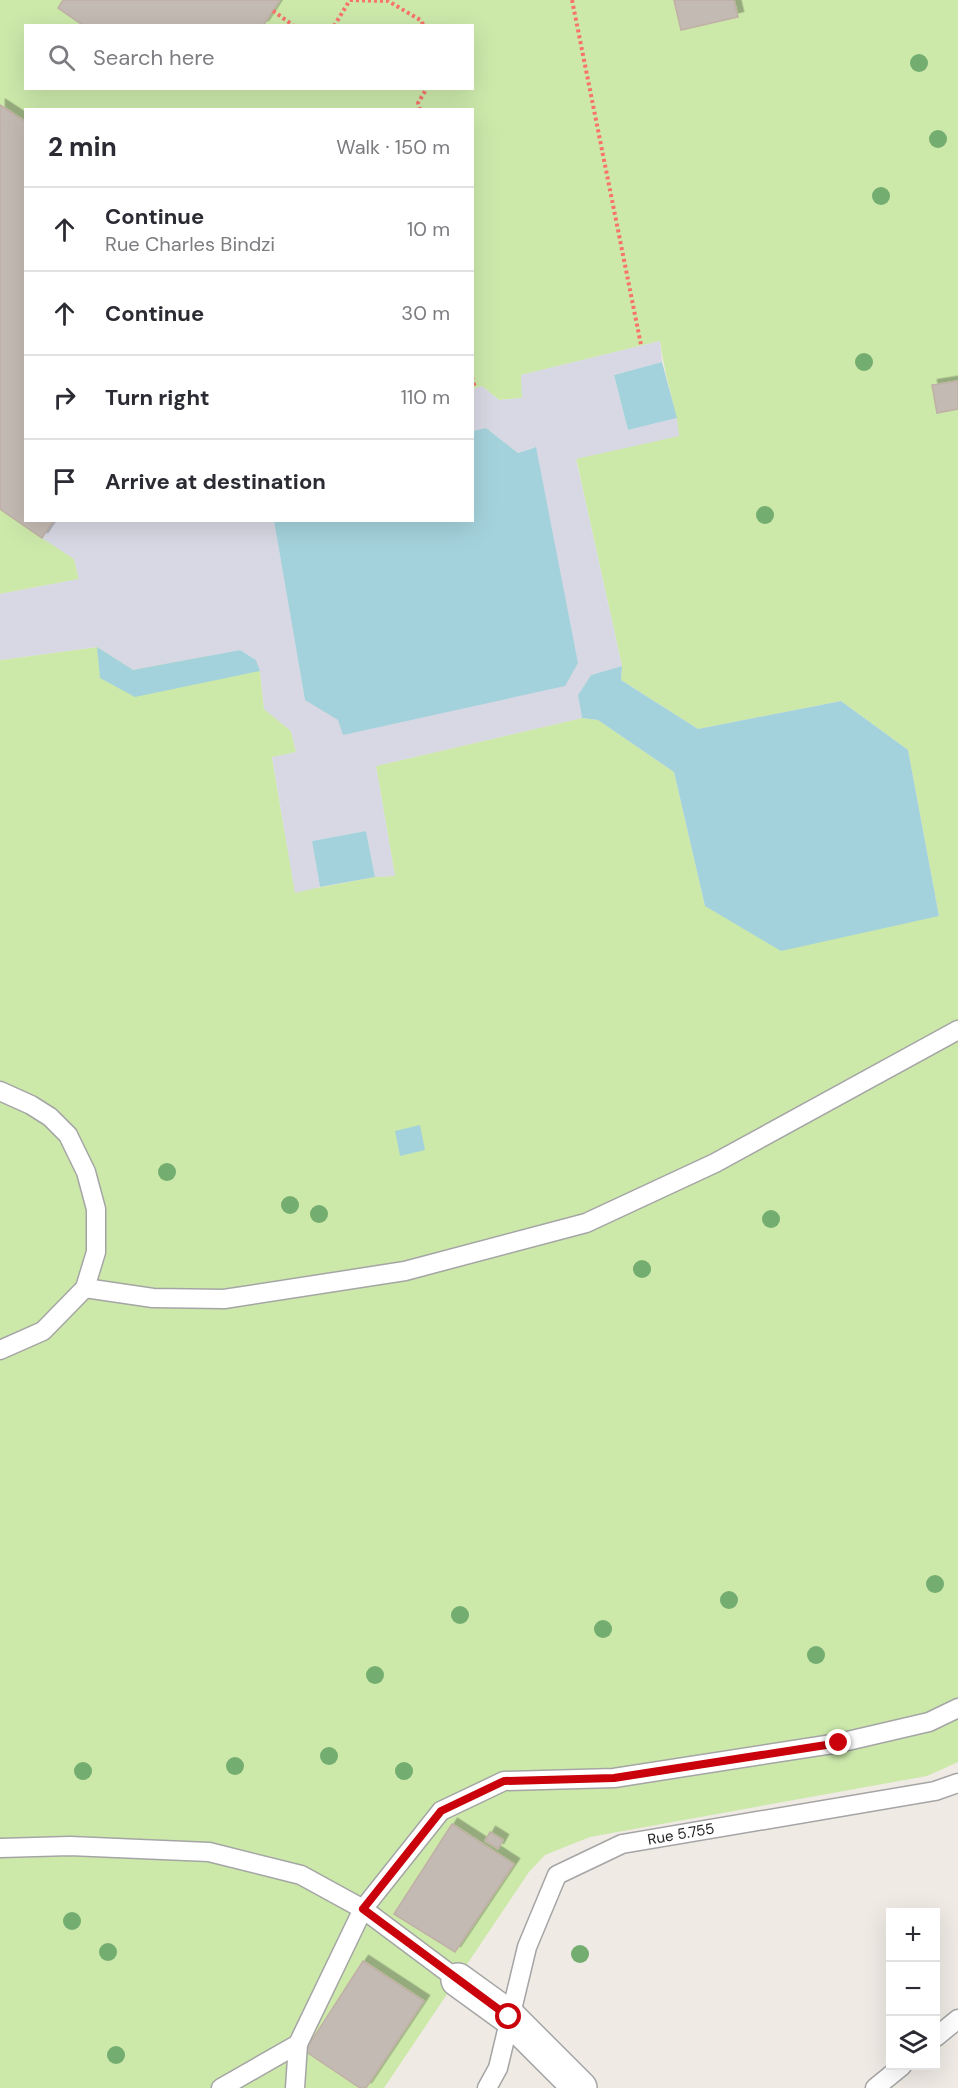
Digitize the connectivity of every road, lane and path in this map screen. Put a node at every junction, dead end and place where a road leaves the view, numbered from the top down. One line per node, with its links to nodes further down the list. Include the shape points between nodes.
1 (350, 0): 5 (path); 6 (path, via 388,1)
2 (572, 0): 9 (path)
3 (273, 11): 4 (path)
4 (291, 24)
5 (335, 24)
6 (423, 24)
7 (427, 90): 8 (path, via 418,103)
8 (419, 108)
9 (641, 345)
10 (474, 384): 11 (path)
11 (475, 388)
12 (958, 1030): 14 (lane, via 715,1163 586,1223 405,1271 224,1299 153,1298)
13 (0, 1091): 14 (lane, via 50,1117 68,1135 86,1172 96,1209 96,1252)
14 (85, 1288): 15 (lane, via 43,1331)
15 (0, 1350)
16 (958, 1708): 19 (lane, via 929,1722 839,1743 614,1778 504,1781 441,1811)
17 (958, 1783): 21 (lane, Rue 5.755, via 935,1791 622,1844 556,1875 527,1947)
18 (0, 1848): 19 (lane, via 70,1846 209,1852 301,1875)
19 (363, 1909): 20 (lane); 24 (lane)
20 (458, 1980): 21 (street)
21 (509, 2017): 28 (lane, Rue 5.755, via 498,2068); 29 (street)
22 (958, 2019): 23 (lane)
23 (940, 2034)
24 (298, 2044): 26 (lane); 27 (lane)
25 (897, 2070): 30 (lane)
26 (222, 2088)
27 (295, 2088)
28 (487, 2088)
29 (580, 2088)
30 (875, 2088)

